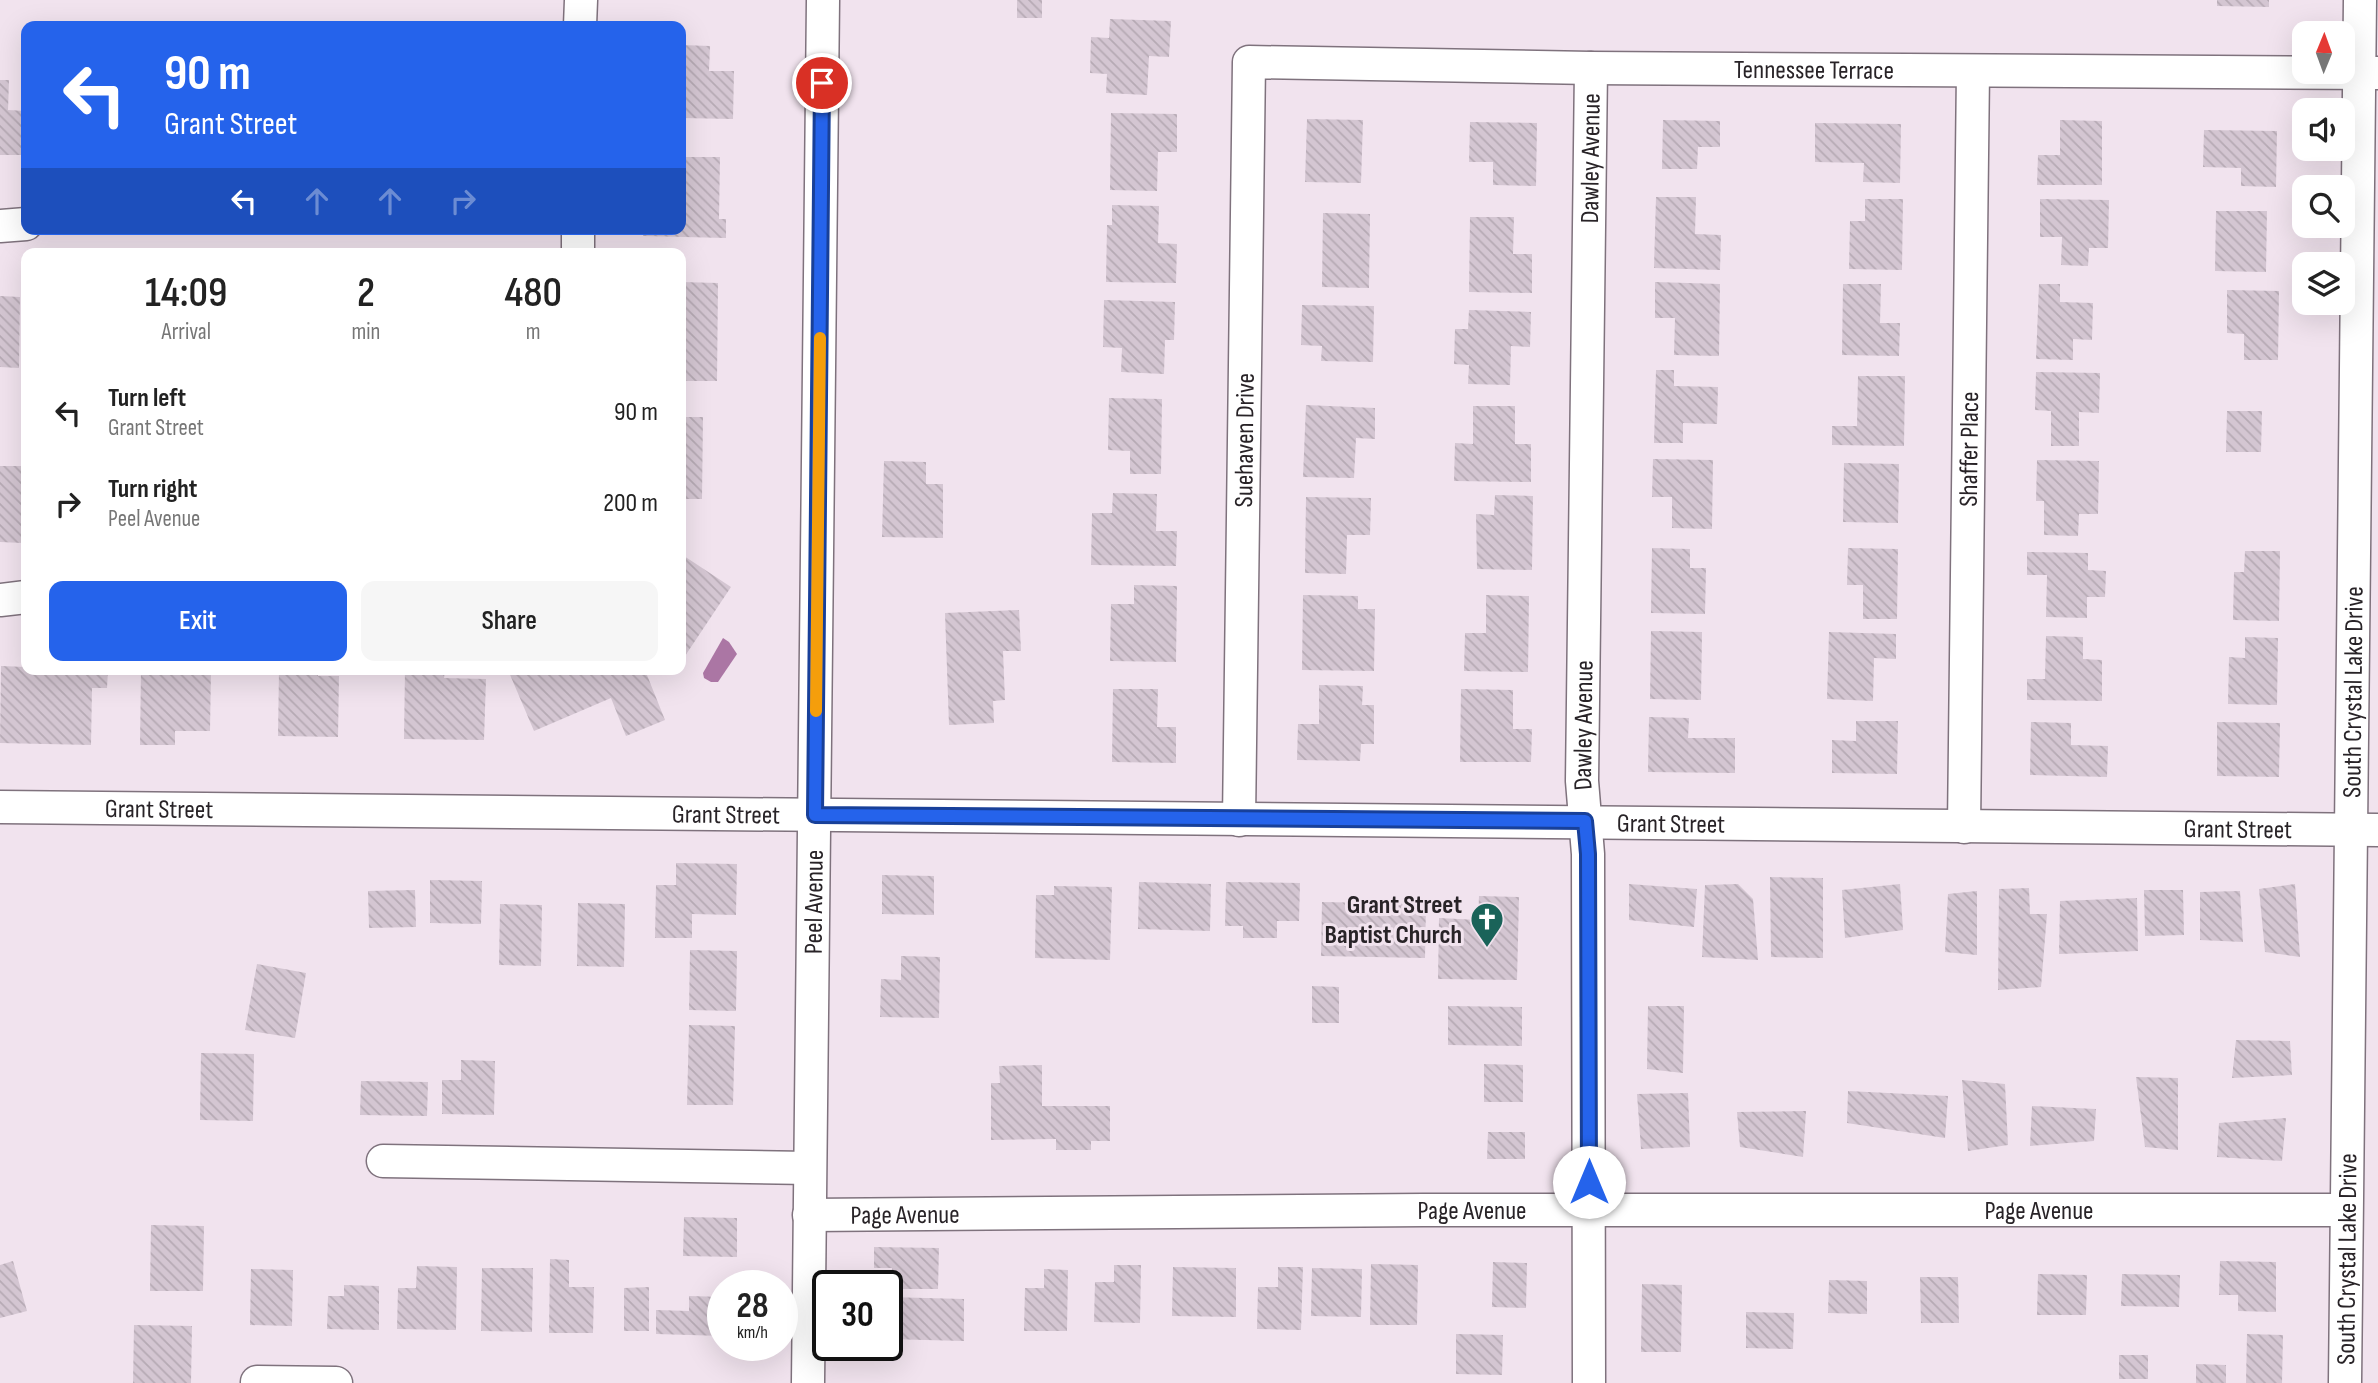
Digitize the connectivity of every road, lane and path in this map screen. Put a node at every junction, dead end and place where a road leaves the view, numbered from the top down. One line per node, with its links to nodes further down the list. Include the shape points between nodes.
1 (580, 0): 4 (street)
2 (823, 0): 15 (street, Peel Avenue)
3 (2360, 0): 8 (street, South Crystal Lake Drive)
4 (580, 21)
5 (1248, 62): 6 (street, Tennessee Terrace); 16 (street, Suehaven Drive)
6 (1591, 68): 7 (street, Tennessee Terrace); 17 (street, Dawley Avenue)
7 (1973, 71): 8 (street, Tennessee Terrace); 18 (street, Shaffer Place)
8 (2369, 73): 11 (street, South Crystal Lake Drive)
9 (21, 224): 10 (street)
10 (0, 226)
11 (2367, 442): 19 (street, South Crystal Lake Drive)
12 (21, 598): 13 (street)
13 (0, 600)
14 (0, 807): 15 (street, Grant Street)
15 (815, 815): 16 (street, Grant Street); 21 (street, Peel Avenue)
16 (1239, 820): 17 (street, Grant Street)
17 (1585, 821): 18 (street, Grant Street); 22 (street, Dawley Avenue)
18 (1964, 827): 19 (street, Grant Street)
19 (2365, 830): 23 (street, South Crystal Lake Drive)
20 (383, 1161): 21 (street)
21 (809, 1168): 24 (street, Peel Avenue)
22 (1589, 1209): 23 (street, Page Avenue); 24 (street, Page Avenue); 28 (street, Dawley Avenue)
23 (2346, 1210): 29 (street, South Crystal Lake Drive)
24 (808, 1215): 27 (street, Peel Avenue)
25 (257, 1382): 26 (street)
26 (336, 1383)
27 (808, 1383)
28 (1588, 1383)
29 (2345, 1383)

